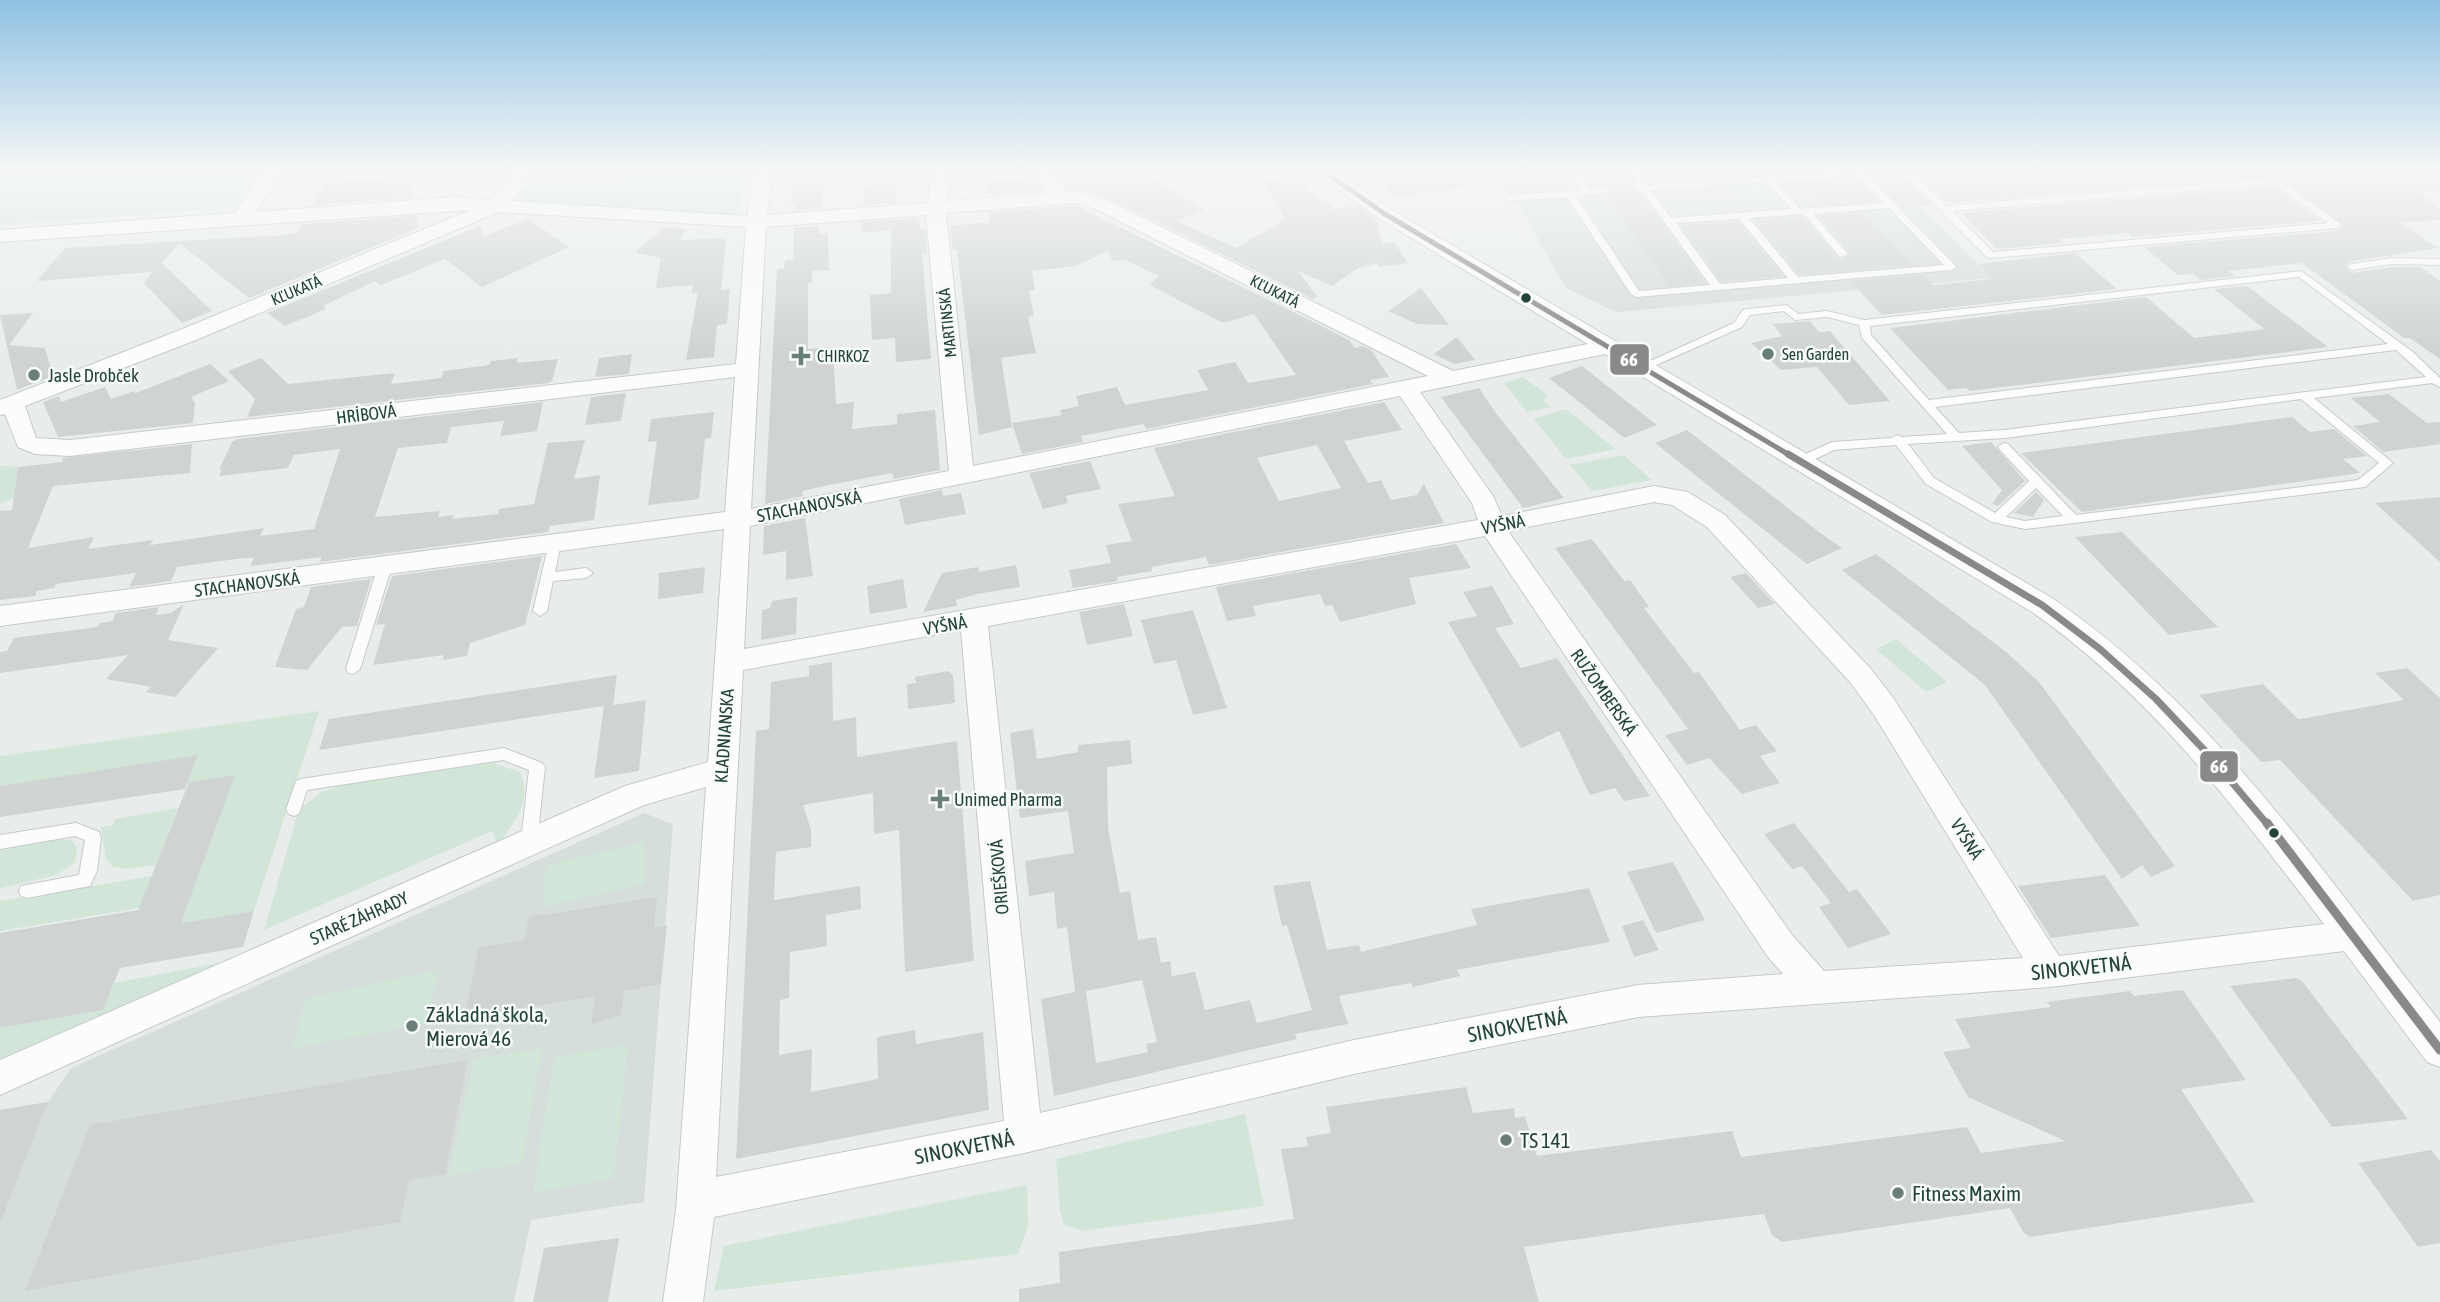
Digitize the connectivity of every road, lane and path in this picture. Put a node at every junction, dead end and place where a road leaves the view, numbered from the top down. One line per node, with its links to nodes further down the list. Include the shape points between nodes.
1 (60, 232): 14 (street)
2 (434, 232): 30 (street, KĽUKATÁ)
3 (755, 232): 24 (street, KLADNIANSKA)
4 (939, 232): 35 (street, MARTINSKÁ)
5 (1156, 232): 25 (street, KĽUKATÁ)
6 (1415, 232): 22 (street)
7 (1595, 232): 19 (lane, via 1636,294)
8 (1677, 232): 19 (lane)
9 (1755, 232): 18 (lane)
10 (1822, 232): 15 (lane)
11 (1917, 232): 18 (lane, via 1952,267)
12 (1967, 232): 13 (lane, via 1991,256)
13 (2262, 232)
14 (0, 236)
15 (1843, 254)
16 (2440, 262): 17 (lane, via 2392,261)
17 (2352, 267)
18 (1795, 280): 19 (lane)
19 (1717, 287)
20 (1864, 323): 21 (lane, via 2301,274); 23 (lane, via 1826,314 1795,317 1787,308 1747,312 1738,325); 29 (lane, via 1866,336)
21 (2398, 345): 26 (lane); 29 (lane)
22 (1609, 347): 23 (street); 25 (street, STACHANOVSKÁ)
23 (1643, 367): 34 (street)
24 (747, 369): 30 (street, HRÍBOVÁ, via 70,448 26,442); 37 (street, KLADNIANSKA)
25 (1451, 379): 27 (street, STACHANOVSKÁ)
26 (2437, 382): 28 (lane)
27 (1406, 388): 35 (street, STACHANOVSKÁ); 40 (street, RUŽOMBERSKÁ, via 1480,496)
28 (2303, 396): 31 (lane); 39 (lane, via 2387,463 2361,484)
29 (1927, 404): 31 (lane)
30 (6, 406)
31 (1955, 436): 32 (lane)
32 (1897, 439): 34 (lane, via 1832,446); 38 (lane, via 1930,481)
33 (2004, 447): 36 (lane)
34 (1801, 461): 55 (street, via 2042,605 2113,657 2202,746)
35 (962, 476): 37 (street, STACHANOVSKÁ)
36 (2036, 481): 38 (lane); 39 (lane)
37 (738, 519): 41 (street, STACHANOVSKÁ); 48 (street, KLADNIANSKA)
38 (1996, 519): 39 (lane, via 2025,525)
39 (2073, 519)
40 (1493, 526): 47 (street, VYŠNÁ); 56 (street, VYŠNÁ, via 1654,494 1679,498 1716,521 1873,692); 57 (street, RUŽOMBERSKÁ, via 1780,946)
41 (555, 543): 42 (street, STACHANOVSKÁ); 44 (lane)
42 (385, 566): 46 (street, STACHANOVSKÁ); 49 (lane)
43 (586, 573): 44 (lane)
44 (548, 577): 45 (lane)
45 (540, 611)
46 (0, 616)
47 (974, 620): 48 (street, VYŠNÁ); 60 (street, ORIEŠKOVÁ)
48 (729, 662): 50 (street, KLADNIANSKA)
49 (353, 669)
50 (722, 770): 53 (street, STARÉ ZÁHRADY, via 636,795); 61 (street, KLADNIANSKA)
51 (294, 810): 53 (lane, via 301,785 504,754 537,767)
52 (0, 842): 54 (lane, via 76,830 93,837 84,881)
53 (530, 842): 59 (street, STARÉ ZÁHRADY)
54 (27, 891)
55 (2353, 935): 56 (street, SINOKVETNÁ); 58 (street)
56 (2050, 972): 57 (street, SINOKVETNÁ)
57 (1816, 988): 60 (street, SINOKVETNÁ, via 1628,1003 1354,1057)
58 (2440, 1050)
59 (0, 1078)
60 (1024, 1135): 61 (street, SINOKVETNÁ)
61 (695, 1201): 62 (street, KLADNIANSKA)
62 (683, 1302)

